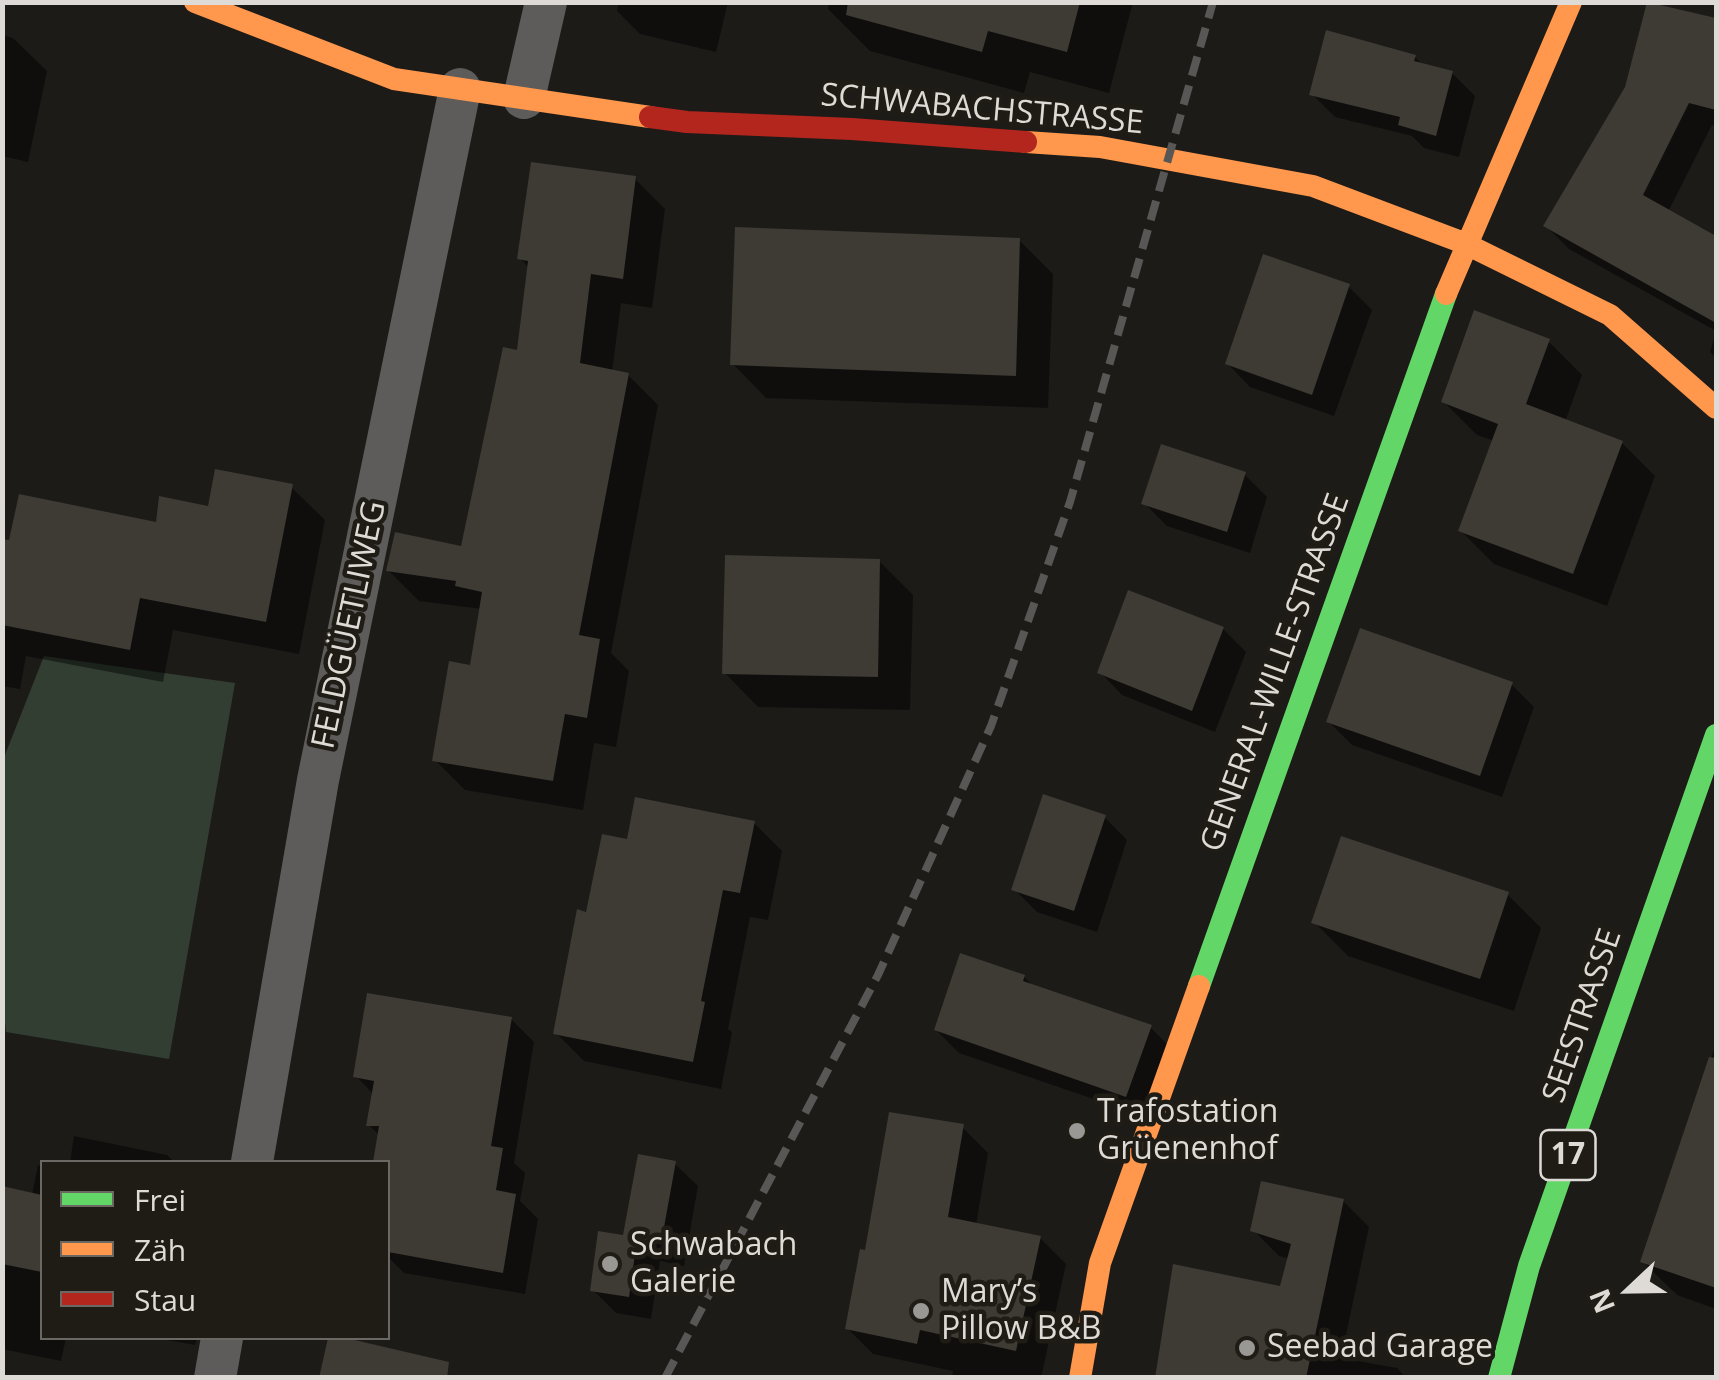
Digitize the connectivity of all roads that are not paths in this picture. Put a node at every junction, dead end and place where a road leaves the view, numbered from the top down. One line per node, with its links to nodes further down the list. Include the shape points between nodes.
1 (195, 2): 4 (street, SCHWABACHSTRASSE, via 394,79)
2 (546, 2): 5 (street)
3 (1571, 2): 6 (street, GENERAL-WILLE-STRASSE)
4 (460, 89): 5 (street, SCHWABACHSTRASSE); 9 (street, FELDGÜETLIWEG, via 318,780)
5 (524, 98): 6 (street, SCHWABACHSTRASSE, via 687,122 1100,148 1313,186)
6 (1464, 243): 7 (street, SCHWABACHSTRASSE, via 1610,315); 12 (street, GENERAL-WILLE-STRASSE, via 1100,1263)
7 (1716, 408)
8 (1716, 735): 13 (street, SEESTRASSE / 17, via 1529,1266)
9 (252, 1160)
10 (222, 1340): 11 (street)
11 (215, 1378)
12 (1080, 1378)
13 (1499, 1378)

